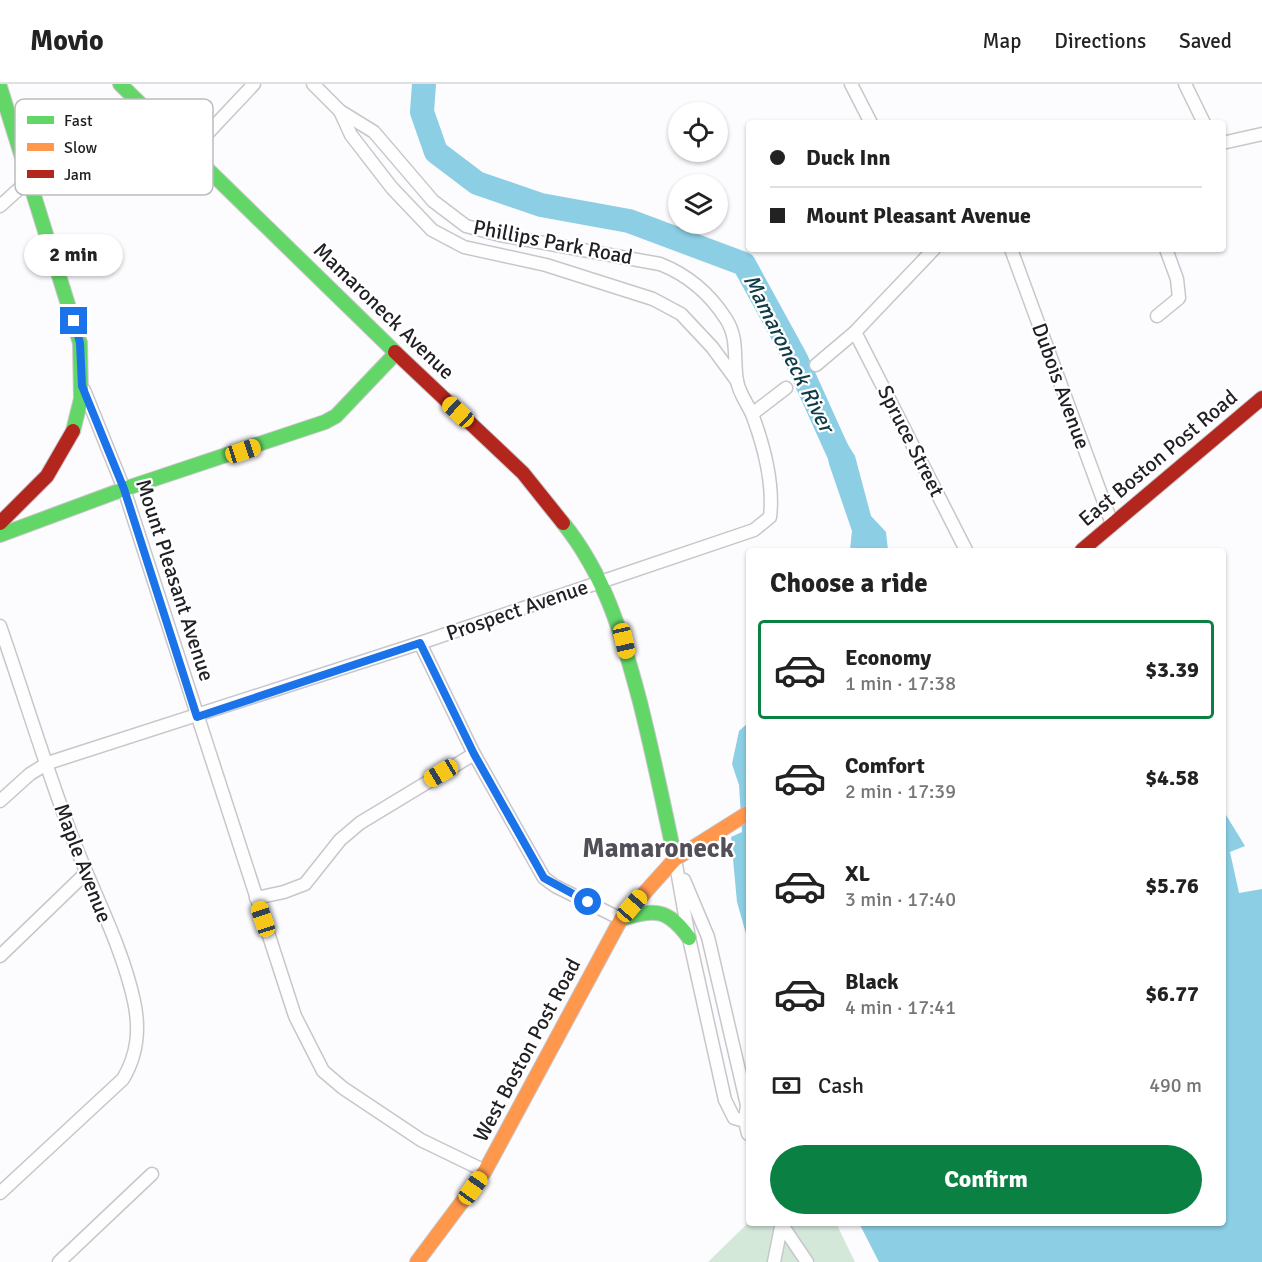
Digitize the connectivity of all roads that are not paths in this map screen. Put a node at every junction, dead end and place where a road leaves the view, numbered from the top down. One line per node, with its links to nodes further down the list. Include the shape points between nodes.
1 (120, 84): 7 (main road, Mamaroneck Avenue)
2 (254, 84): 11 (street)
3 (313, 84): 8 (street, Phillips Park Road)
4 (851, 84): 9 (street)
5 (1185, 84): 10 (street)
6 (0, 87): 12 (main road, Mount Pleasant Avenue)
7 (135, 99)
8 (340, 111): 26 (street, Phillips Park Road, via 351,135 392,188 432,230 464,247 546,266 653,299 681,314); 26 (street, Phillips Park Road, via 374,132 433,201 466,226 676,270 698,286 727,319 735,336)
9 (869, 120)
10 (1203, 120)
11 (213, 128)
12 (15, 133)
13 (1262, 134): 14 (street)
14 (1226, 142)
15 (213, 174): 24 (main road, Mamaroneck Avenue)
16 (15, 192): 18 (street)
17 (35, 195): 27 (main road, Mount Pleasant Avenue, via 80,343)
18 (0, 206)
19 (931, 252): 23 (street)
20 (1012, 252): 33 (street, Dubois Avenue)
21 (1167, 252): 22 (street, via 1179,298)
22 (1157, 316)
23 (855, 332): 25 (street); 35 (street, Spruce Street)
24 (396, 353): 31 (main road, via 332,419); 37 (main road, Mamaroneck Avenue, via 523,473 581,545)
25 (816, 365)
26 (737, 381): 30 (street, Phillips Park Road)
27 (82, 386): 31 (street, Mount Pleasant Avenue); 32 (main road, via 78,416 50,472 24,503)
28 (786, 388): 30 (street)
29 (1262, 398): 33 (main road, East Boston Post Road)
30 (752, 414): 37 (street, Prospect Avenue, via 768,468 770,517 754,530)
31 (124, 489): 34 (main road); 40 (street, Mount Pleasant Avenue)
32 (0, 522)
33 (1112, 524): 36 (main road, East Boston Post Road)
34 (0, 535)
35 (965, 548)
36 (1084, 548)
37 (600, 582): 39 (street, Prospect Avenue); 45 (main road, Mamaroneck Avenue, via 624,641)
38 (0, 626): 42 (street, Maple Avenue)
39 (420, 643): 40 (street, Prospect Avenue); 41 (street)
40 (197, 717): 42 (street, Prospect Avenue); 47 (street, Mount Pleasant Avenue)
41 (474, 754): 47 (street, via 360,823 340,840 306,884); 48 (street, via 544,878)
42 (48, 763): 43 (street, Prospect Avenue); 46 (street, Maple Avenue)
43 (0, 801)
44 (746, 814): 45 (main road)
45 (675, 860): 48 (main road, West Boston Post Road); 49 (street); 51 (street, via 708,937)
46 (86, 873): 50 (street); 57 (street, Maple Avenue, via 124,965 134,1002 138,1045 123,1080)
47 (256, 898): 55 (street, Mount Pleasant Avenue, via 295,1016 324,1071 421,1140)
48 (621, 919): 49 (main road, via 651,910 670,915); 55 (main road, West Boston Post Road)
49 (689, 938): 53 (street, via 725,1100 734,1118)
50 (0, 956)
51 (746, 1101)
52 (746, 1110): 53 (street)
53 (744, 1121): 54 (street)
54 (746, 1128)
55 (485, 1172): 61 (main road, West Boston Post Road)
56 (152, 1174): 60 (street)
57 (0, 1193)
58 (780, 1226): 62 (street)
59 (781, 1226): 63 (street)
60 (59, 1262)
61 (417, 1262)
62 (774, 1262)
63 (807, 1262)

